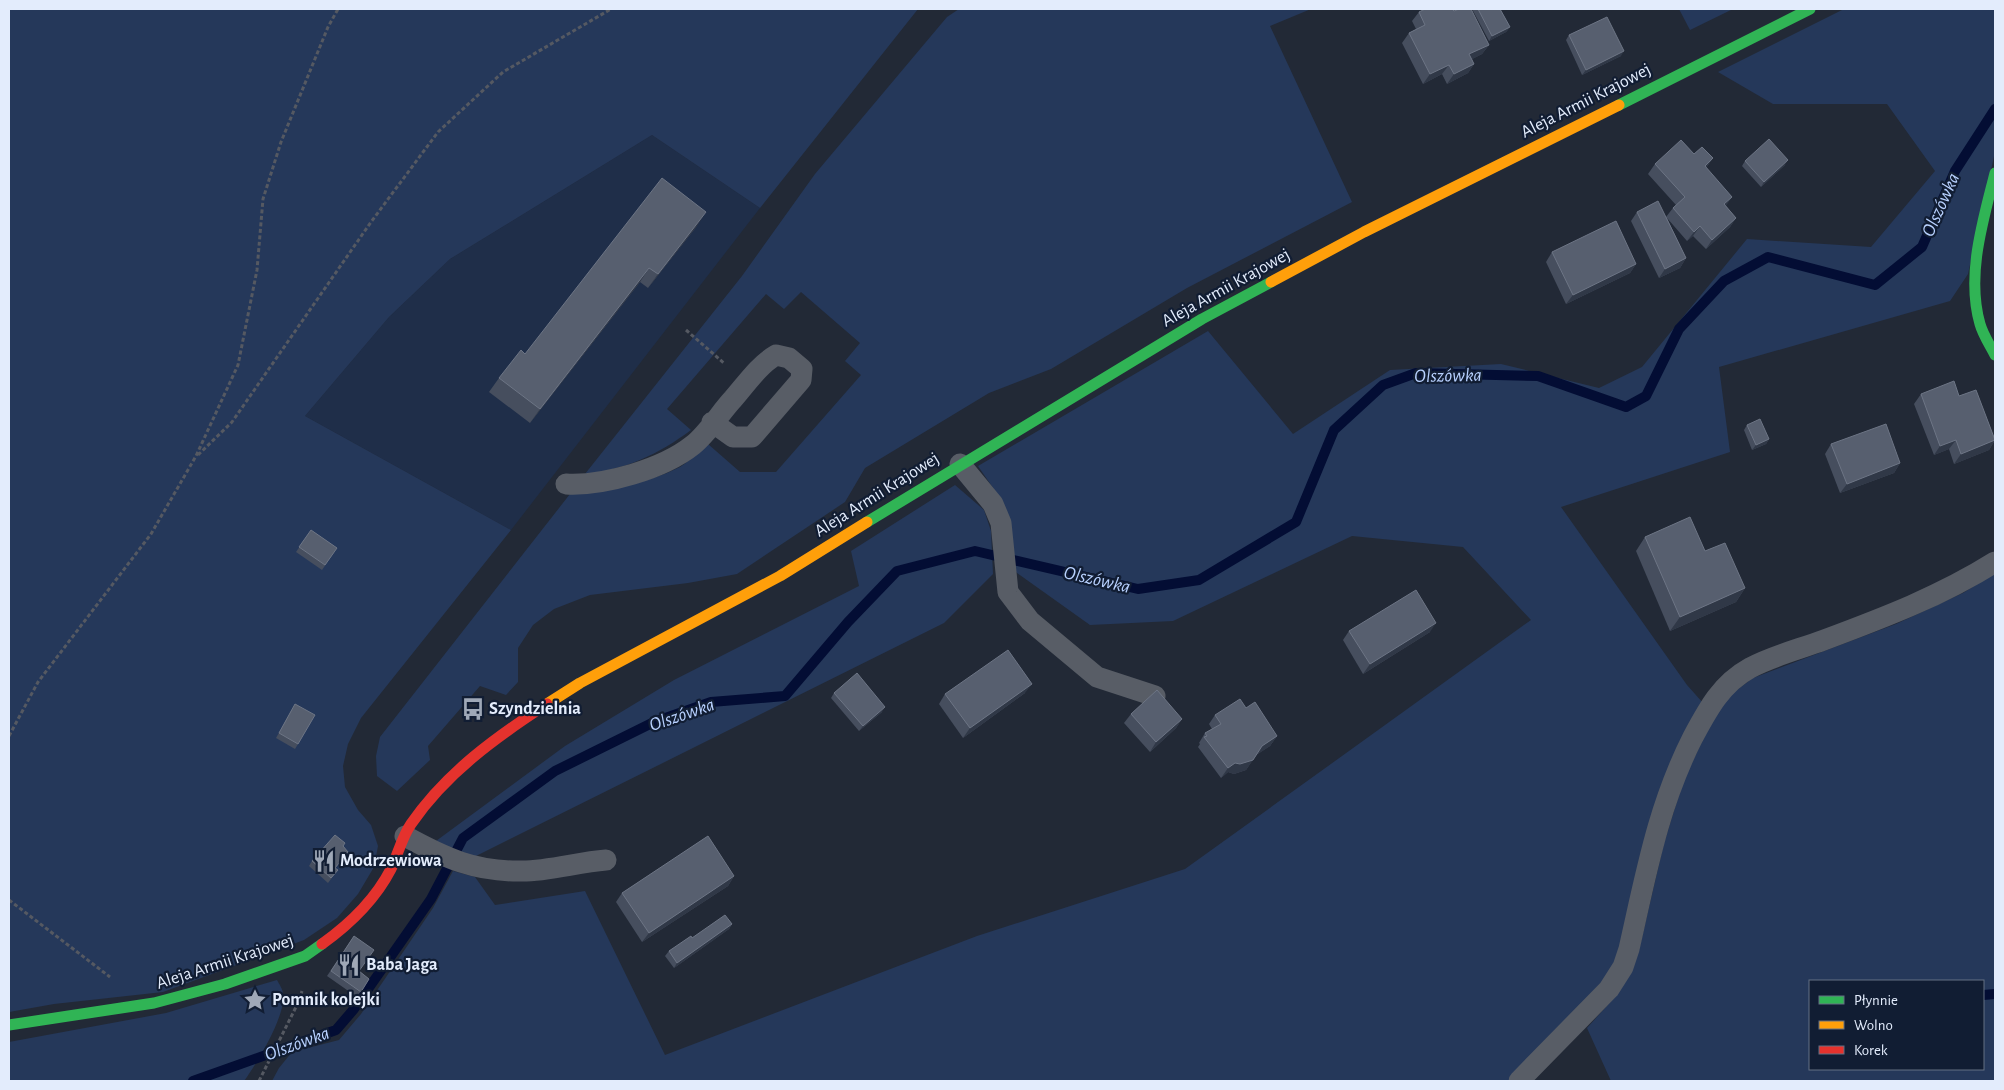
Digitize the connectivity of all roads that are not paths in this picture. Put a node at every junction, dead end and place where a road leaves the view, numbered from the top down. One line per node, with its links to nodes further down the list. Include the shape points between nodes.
1 (1810, 9): 5 (street, Aleja Armii Krajowej, via 1364,232 1202,319)
2 (1995, 173): 3 (street, via 1982,235 1974,298 1980,324)
3 (1995, 355)
4 (712, 422): 6 (lane, via 693,445 641,471 588,485)
5 (960, 464): 8 (lane, via 993,504 1001,523 1008,592 1030,621 1097,677); 9 (street, Aleja Armii Krajowej, via 780,576 580,683 499,735 442,785 410,824)
6 (566, 484)
7 (1995, 562): 12 (lane, via 1959,585 1894,614 1750,668 1722,689 1707,710 1675,773 1653,839 1623,967 1609,989)
8 (1155, 696)
9 (405, 836): 10 (lane, via 472,867 522,872); 11 (street, Aleja Armii Krajowej, via 375,894 348,925 305,956 225,984 154,1003)
10 (606, 860)
11 (9, 1025)
12 (1519, 1081)

